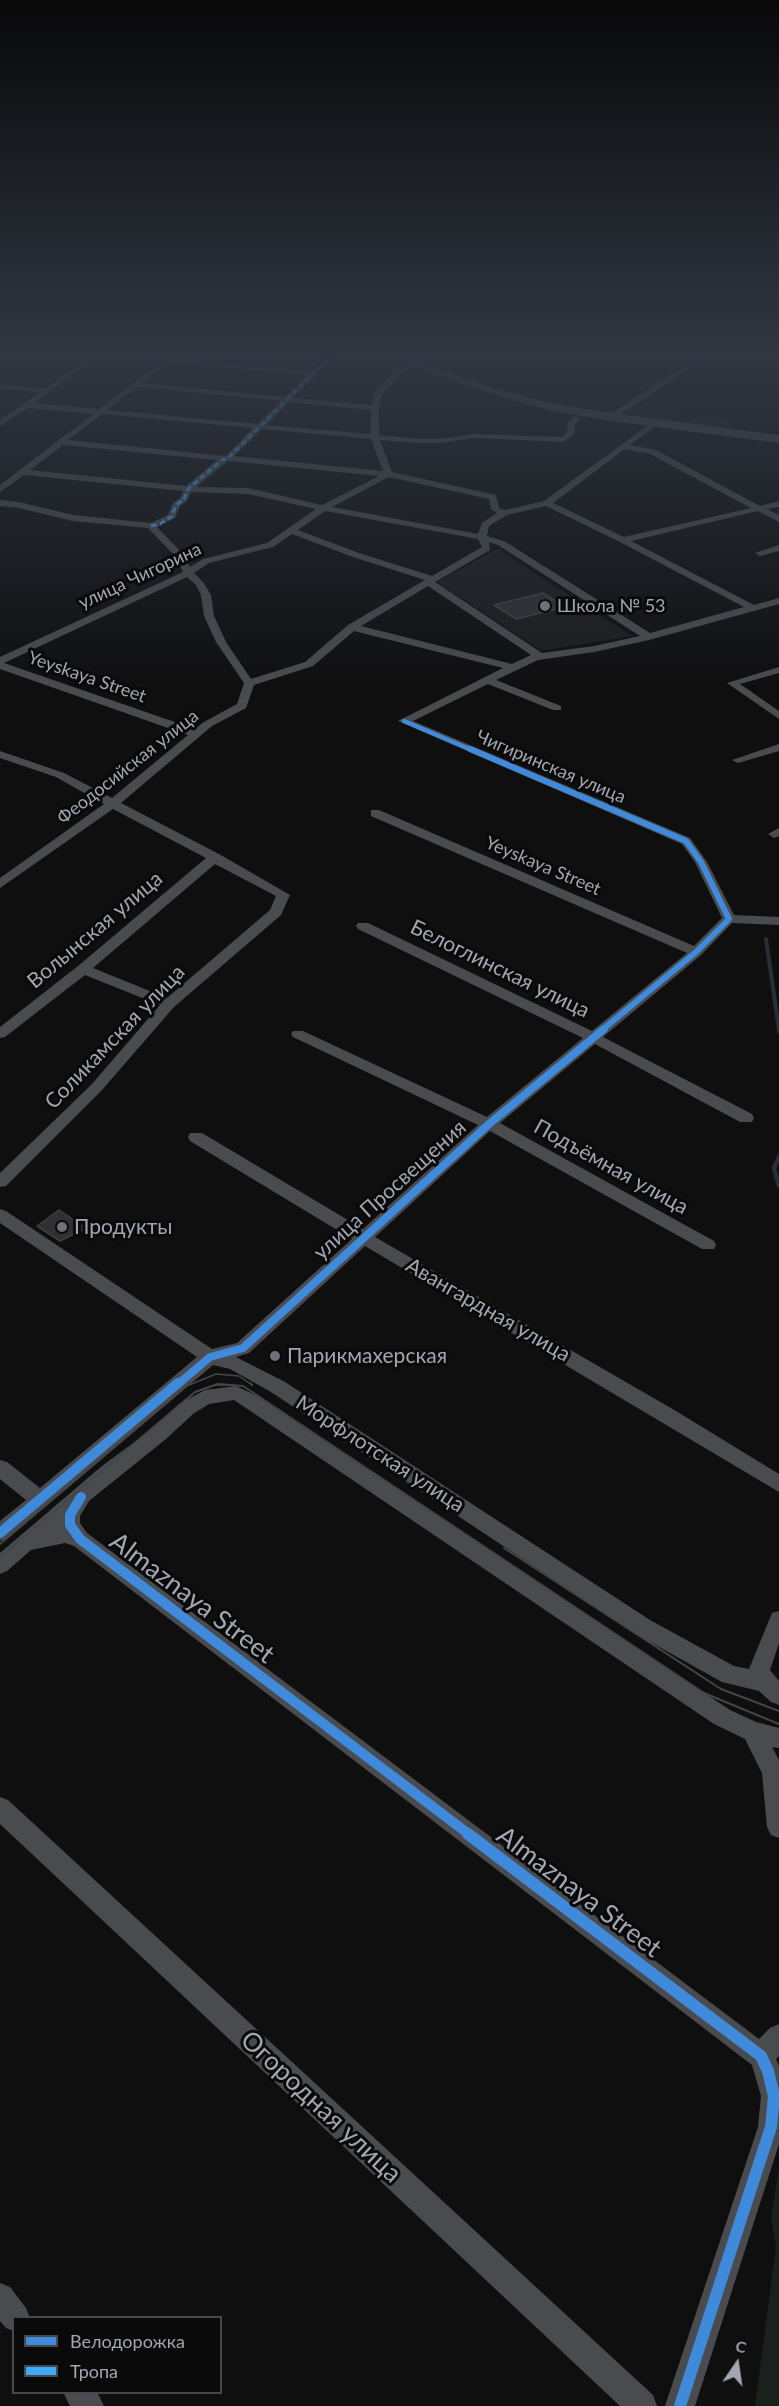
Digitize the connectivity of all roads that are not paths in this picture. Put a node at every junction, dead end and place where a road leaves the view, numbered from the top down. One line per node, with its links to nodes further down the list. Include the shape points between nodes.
1 (27, 468): 7 (street)
2 (212, 468): 10 (street)
3 (331, 468): 8 (street)
4 (386, 468): 8 (street)
5 (594, 468): 12 (street)
6 (683, 468): 15 (street)
7 (22, 472): 9 (street); 10 (street)
8 (388, 474): 14 (street, улица Чигорина); 16 (street, via 493,497 495,509)
9 (0, 489)
10 (188, 489): 14 (street, via 248,491); 18 (street, via 172,516)
11 (0, 503): 18 (street, via 73,518)
12 (547, 503): 16 (street); 21 (street)
13 (779, 504): 15 (street)
14 (323, 508): 19 (street, улица Чигорина); 20 (street)
15 (758, 509): 17 (street); 21 (street)
16 (504, 513): 20 (street, via 485,525)
17 (779, 519)
18 (151, 526): 24 (street, via 180,556)
19 (292, 531): 24 (street, улица Чигорина, via 270,545 206,561); 25 (street)
20 (482, 537): 25 (street, via 487,548); 29 (street, via 501,543)
21 (623, 540): 27 (street)
22 (779, 548): 23 (street)
23 (759, 553)
24 (188, 573): 31 (street, улица Чигорина); 35 (street, via 200,584 221,642)
25 (430, 581): 28 (street); 30 (street)
26 (779, 601): 27 (street)
27 (751, 608): 29 (street)
28 (352, 627): 32 (street); 35 (street, via 309,664)
29 (649, 637): 30 (street)
30 (540, 656): 32 (street)
31 (0, 663): 38 (street, Yeyskaya Street)
32 (514, 668): 34 (street)
33 (779, 670): 37 (street, via 732,683)
34 (487, 680): 36 (street); 46 (street, Чигиринская улица, via 404,721 686,842)
35 (249, 683): 38 (street, Феодосийская улица, via 242,706)
36 (557, 708)
37 (779, 716)
38 (197, 734): 42 (street, Феодосийская улица)
39 (779, 747): 41 (street)
40 (0, 754): 42 (street, via 60,776)
41 (738, 760)
42 (112, 804): 44 (street); 45 (street, Феодосийская улица)
43 (375, 813): 49 (street, Yeyskaya Street)
44 (215, 857): 50 (street, Волынская улица); 51 (street, Соликамская улица, via 283,895 276,912)
45 (0, 884)
46 (729, 919): 47 (street); 49 (street, улица Просвещения)
47 (779, 921)
48 (363, 926): 54 (street, Белоглинская улица)
49 (696, 952): 54 (street, улица Просвещения)
50 (83, 969): 51 (street); 52 (street, Волынская улица)
51 (170, 1004): 58 (street, Соликамская улица, via 98,1087)
52 (0, 1034)
53 (298, 1034): 56 (street, Подъёмная улица)
54 (595, 1038): 55 (street, Белоглинская улица); 56 (street, улица Просвещения)
55 (746, 1118)
56 (489, 1124): 60 (street, улица Просвещения); 61 (street, Подъёмная улица)
57 (196, 1137): 60 (street, Авангардная улица)
58 (0, 1182)
59 (0, 1215): 62 (street, Морфлотская улица)
60 (364, 1238): 62 (street, улица Просвещения, via 243,1348); 64 (street, Авангардная улица)
61 (708, 1245)
62 (210, 1357): 66 (street, улица Просвещения); 72 (street, Морфлотская улица, via 235,1363 278,1387 643,1627 730,1675)
63 (0, 1468): 66 (street)
64 (779, 1484)
65 (81, 1497): 68 (street, via 70,1515 70,1525); 69 (street); 73 (street, Морфлотская улица, via 186,1409 205,1397 236,1393 722,1717)
66 (40, 1500): 67 (street, улица Просвещения)
67 (0, 1533)
68 (80, 1539): 69 (street, via 65,1535); 79 (street, Almaznaya Street)
69 (25, 1544): 70 (street)
70 (0, 1565)
71 (779, 1620): 72 (street, via 759,1670)
72 (772, 1688)
73 (753, 1732): 74 (street, Морфлотская улица); 75 (street)
74 (779, 1738)
75 (776, 1770): 77 (street)
76 (0, 1808): 82 (street, Огородная улица)
77 (779, 1827)
78 (779, 2037): 79 (street)
79 (761, 2056): 83 (street, via 774,2097 771,2127)
80 (0, 2297): 81 (street)
81 (14, 2316)
82 (642, 2406)
83 (680, 2406)

